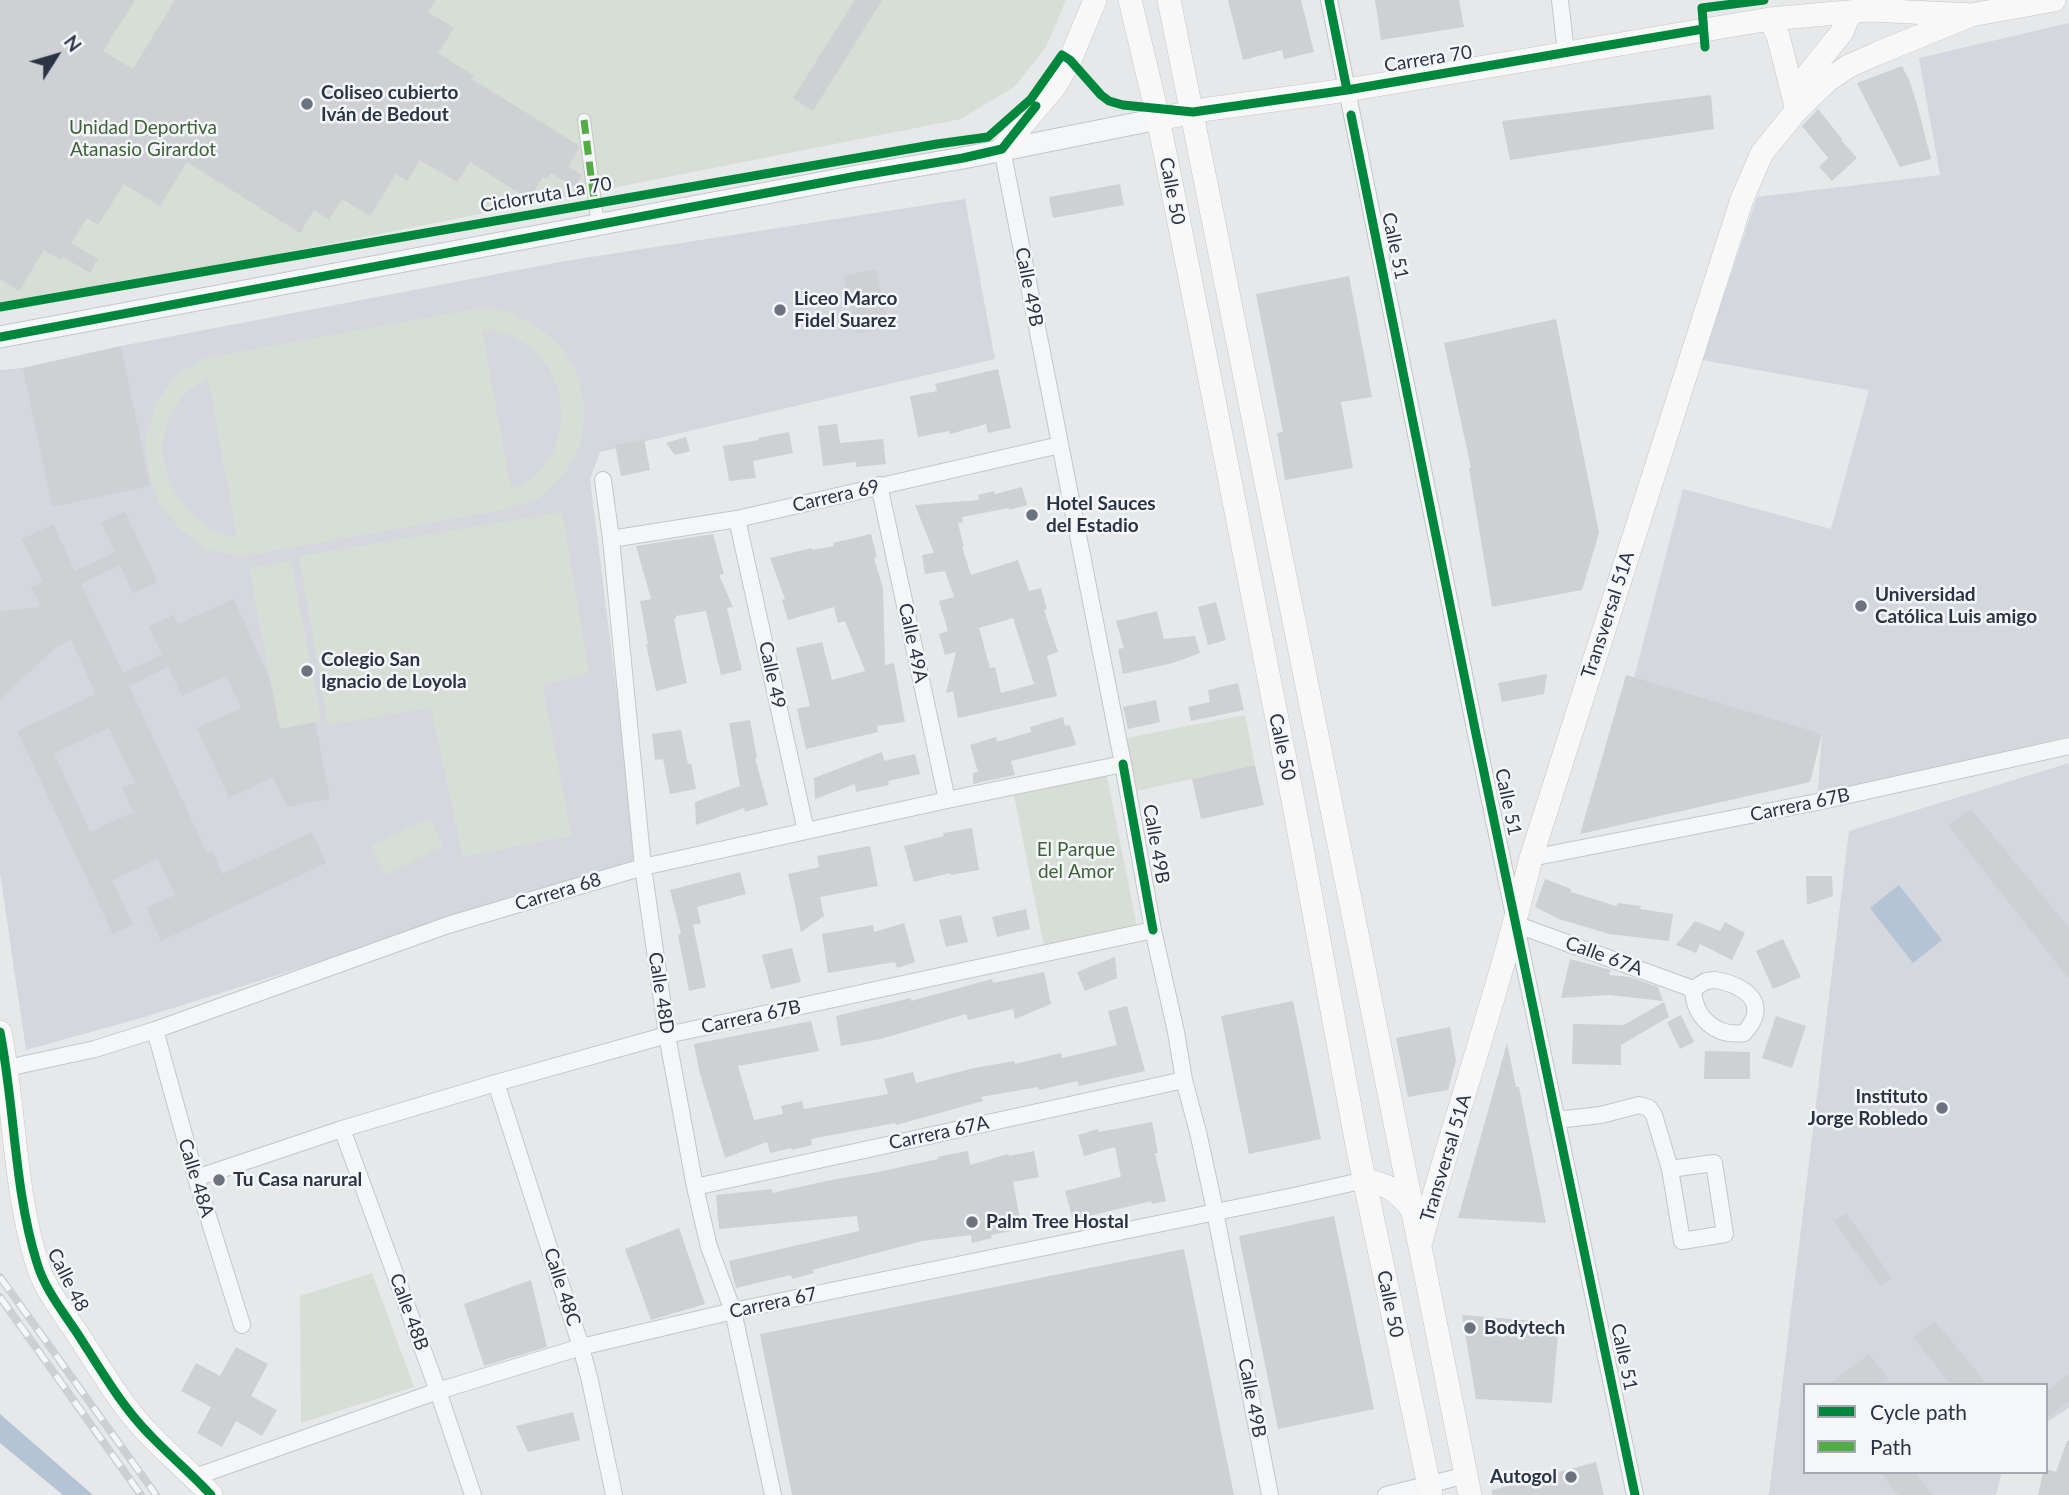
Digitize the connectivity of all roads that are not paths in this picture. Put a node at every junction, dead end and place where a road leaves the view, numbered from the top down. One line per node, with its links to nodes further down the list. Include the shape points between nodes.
1 (1095, 0): 16 (main road, via 1056,85)
2 (1130, 0): 14 (main road, Calle 50)
3 (1169, 0): 13 (main road, Calle 50)
4 (1329, 0): 11 (street, Calle 51)
5 (1560, 0): 10 (street)
6 (2047, 1): 8 (main road, Carrera 70)
7 (1850, 6): 8 (main road, Carrera 70); 9 (main road, Carrera 70); 12 (main road, Transversal 51A, via 1842,32 1801,88)
8 (1971, 15): 12 (main road, via 1849,66)
9 (1770, 19): 10 (main road, Carrera 70); 12 (main road)
10 (1566, 53): 11 (main road, Carrera 70)
11 (1347, 90): 13 (main road, Carrera 70); 30 (street, Calle 51)
12 (1797, 110): 28 (main road, Transversal 51A, via 1762,153 1742,200)
13 (1193, 112): 14 (main road, Carrera 70); 45 (main road, Calle 50)
14 (1158, 119): 16 (street, Carrera 70); 43 (main road, Calle 50)
15 (584, 120): 17 (street)
16 (1002, 149): 17 (street, Carrera 70); 19 (street, Calle 49B)
17 (598, 225): 18 (street, Carrera 70)
18 (0, 337)
19 (1060, 445): 21 (street, Carrera 69); 25 (street, Calle 49B)
20 (603, 480): 23 (street, Calle 48D)
21 (879, 485): 22 (street, Carrera 69); 26 (street, Calle 49A)
22 (737, 519): 23 (street, Carrera 69); 27 (street, Calle 49)
23 (611, 539): 29 (street, Calle 48D)
24 (2069, 746): 28 (street, Carrera 67B)
25 (1124, 764): 26 (street, Carrera 68); 31 (street, Calle 49B)
26 (947, 800): 27 (street, Carrera 68)
27 (806, 831): 29 (street, Carrera 68)
28 (1531, 858): 30 (main road, Transversal 51A)
29 (643, 867): 33 (street, Carrera 68, via 448,925); 35 (street, Calle 48D)
30 (1515, 924): 32 (street, Calle 67A); 39 (street, Calle 51); 47 (main road, Transversal 51A)
31 (1153, 930): 35 (street, Carrera 67B); 37 (street, Calle 49B)
32 (1693, 989)
33 (155, 1030): 36 (street, Carrera 68, via 95,1049); 42 (street, Calle 48A)
34 (0, 1032): 36 (main road, Calle 48)
35 (667, 1035): 38 (street, Carrera 67B); 44 (street, Calle 48D)
36 (3, 1068): 52 (main road, Calle 48, via 24,1211 38,1266 51,1294 115,1392 149,1434)
37 (1184, 1080): 44 (street, Carrera 67A); 46 (street, Calle 49B)
38 (496, 1083): 40 (street, Carrera 67B); 50 (street, Calle 48C)
39 (1556, 1120): 41 (street, via 1639,1105 1649,1108); 61 (street, Calle 51)
40 (342, 1129): 42 (street, Carrera 67B); 51 (street, Calle 48B)
41 (1670, 1169): 41 (street, via 1682,1241 1725,1234 1714,1163)
42 (196, 1178): 49 (street, Calle 48A)
43 (1365, 1180): 45 (main road, via 1386,1184); 46 (street, Carrera 67); 54 (main road, Calle 50)
44 (695, 1187): 48 (street, Calle 48D, via 709,1247)
45 (1411, 1208): 47 (main road, Calle 50)
46 (1214, 1211): 48 (street, Carrera 67); 59 (street, Calle 49B)
47 (1420, 1244): 53 (main road, Calle 50)
48 (733, 1311): 50 (street, Carrera 67); 58 (street, Calle 48D)
49 (242, 1325)
50 (581, 1347): 51 (street, Carrera 67); 57 (street, Calle 48C)
51 (438, 1391): 52 (street, Carrera 67); 56 (street, Calle 48B)
52 (195, 1476): 55 (main road, Calle 48)
53 (1469, 1485): 54 (street)
54 (1430, 1489): 60 (street)
55 (211, 1495)
56 (473, 1495)
57 (614, 1495)
58 (773, 1495)
59 (1270, 1495)
60 (1386, 1495)
61 (1635, 1495)

